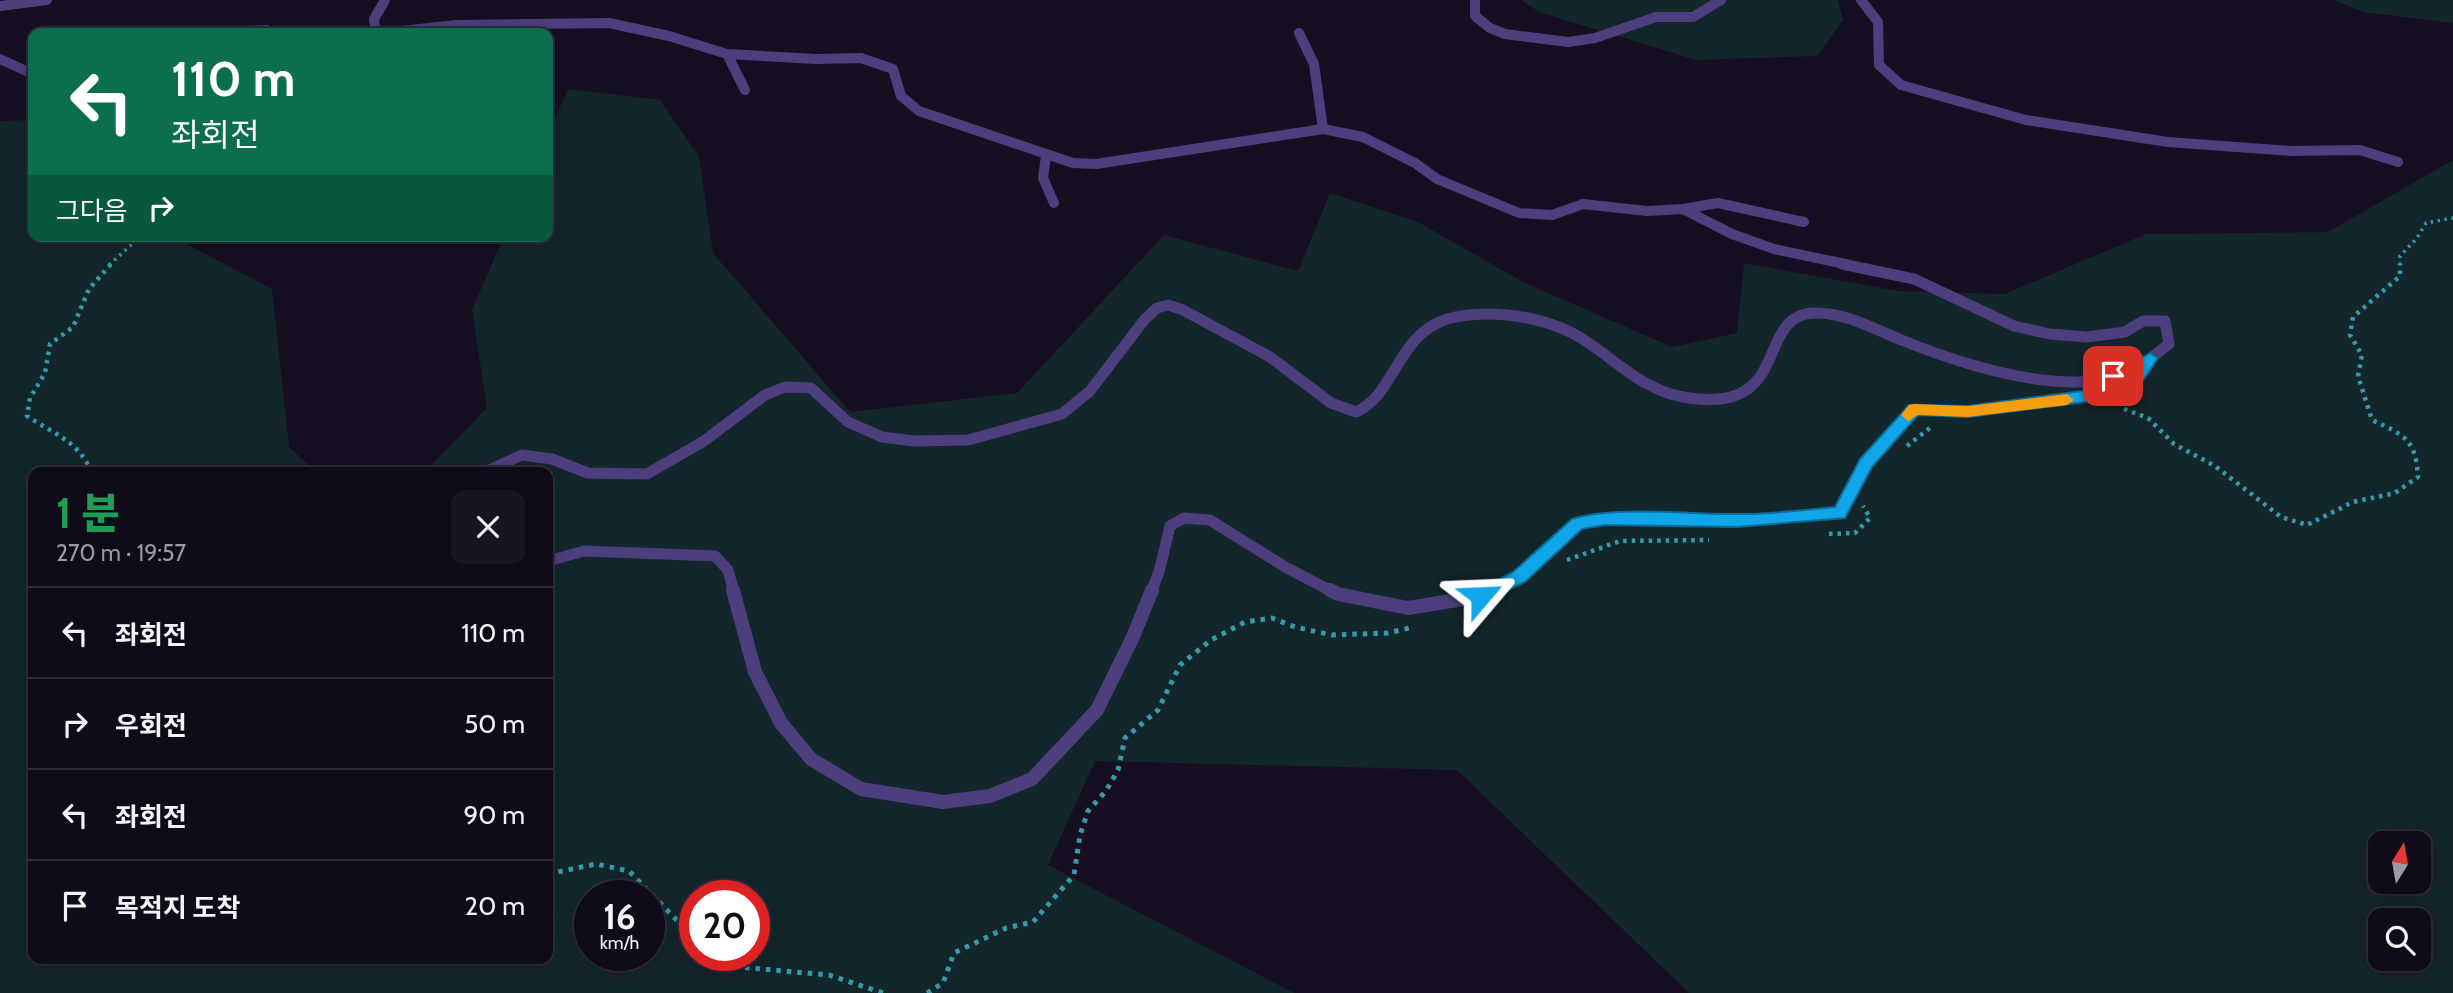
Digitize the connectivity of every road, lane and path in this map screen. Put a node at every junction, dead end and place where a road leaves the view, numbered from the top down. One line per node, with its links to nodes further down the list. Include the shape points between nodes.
1 (47, 0): 6 (lane)
2 (385, 0): 7 (lane, via 374,19)
3 (1475, 0): 4 (lane, via 1475,16 1490,28 1528,38 1568,41 1595,38 1656,17 1692,17)
4 (1721, 0)
5 (1861, 0): 16 (lane, via 1878,22 1879,65 1901,86 1947,100 2026,120 2168,142 2291,151 2360,150)
6 (0, 6)
7 (375, 28)
8 (432, 28): 10 (lane, via 609,23)
9 (1299, 33): 14 (lane, via 1314,64)
10 (727, 54): 13 (lane); 15 (lane, via 861,58 893,69 901,96 919,111)
11 (0, 59): 12 (lane)
12 (28, 72)
13 (745, 90)
14 (1324, 130): 15 (lane, via 1096,164); 18 (lane, via 1363,137 1437,179 1519,213 1552,215 1583,204 1647,211)
15 (1046, 156): 17 (lane, via 1043,178)
16 (2398, 162)
17 (1054, 203)
18 (1683, 209): 20 (lane, via 1718,203); 22 (lane, via 1774,249 1914,279 2014,326 2087,337 2125,332 2143,321 2165,321 2169,344)
19 (2453, 218): 23 (path, via 2426,223 2400,256 2400,276 2382,287 2371,307 2353,317 2350,335 2362,355 2358,376 2372,420 2408,438 2418,457 2418,477 2395,493 2353,502 2307,526 2281,517 2215,466 2174,444 2148,418)
20 (1804, 222)
21 (136, 242): 26 (path, via 104,270 76,311 73,327 50,344 45,373 30,398 27,416 68,437 85,454)
22 (2150, 358): 27 (lane, via 2128,372 2097,381 2029,379 1981,370 1863,322 1812,313 1795,318 1777,337 1759,382 1722,400 1681,397 1647,386 1560,327 1518,318 1466,315 1438,320 1427,329 1370,407 1356,412 1323,398 1270,357 1168,305 1145,319 1090,391 1062,414 1016,429 968,440 914,441 882,436 848,422 811,388 785,387 765,395 704,441 647,474 588,474 552,459 522,455); 31 (lane, via 2133,384 2116,392 1968,412 1914,409 1866,463 1840,513 1737,521 1605,519 1578,523 1519,577 1481,596 1408,608 1338,594 1210,520 1184,518 1170,526 1159,572 1097,710 1032,779 990,796 943,802 860,789 811,759 781,723 755,672 728,570 715,556 584,551)
23 (2119, 408)
24 (1934, 424): 25 (path)
25 (1904, 449)
26 (90, 467)
27 (493, 467)
28 (1861, 503): 29 (path, via 1870,518 1855,533)
29 (1817, 534)
30 (1720, 539): 32 (path, via 1620,541)
31 (553, 560)
32 (1562, 562)
33 (1411, 627): 38 (path, via 1388,633 1332,635 1272,618 1245,622 1211,640 1180,665 1158,710 1125,738 1118,770 1088,811 1074,875 1033,922 1006,928 954,953 943,984)
34 (553, 873): 35 (path, via 596,864 629,871)
35 (679, 923)
36 (770, 971): 37 (path, via 824,974)
37 (883, 993)
38 (927, 993)

